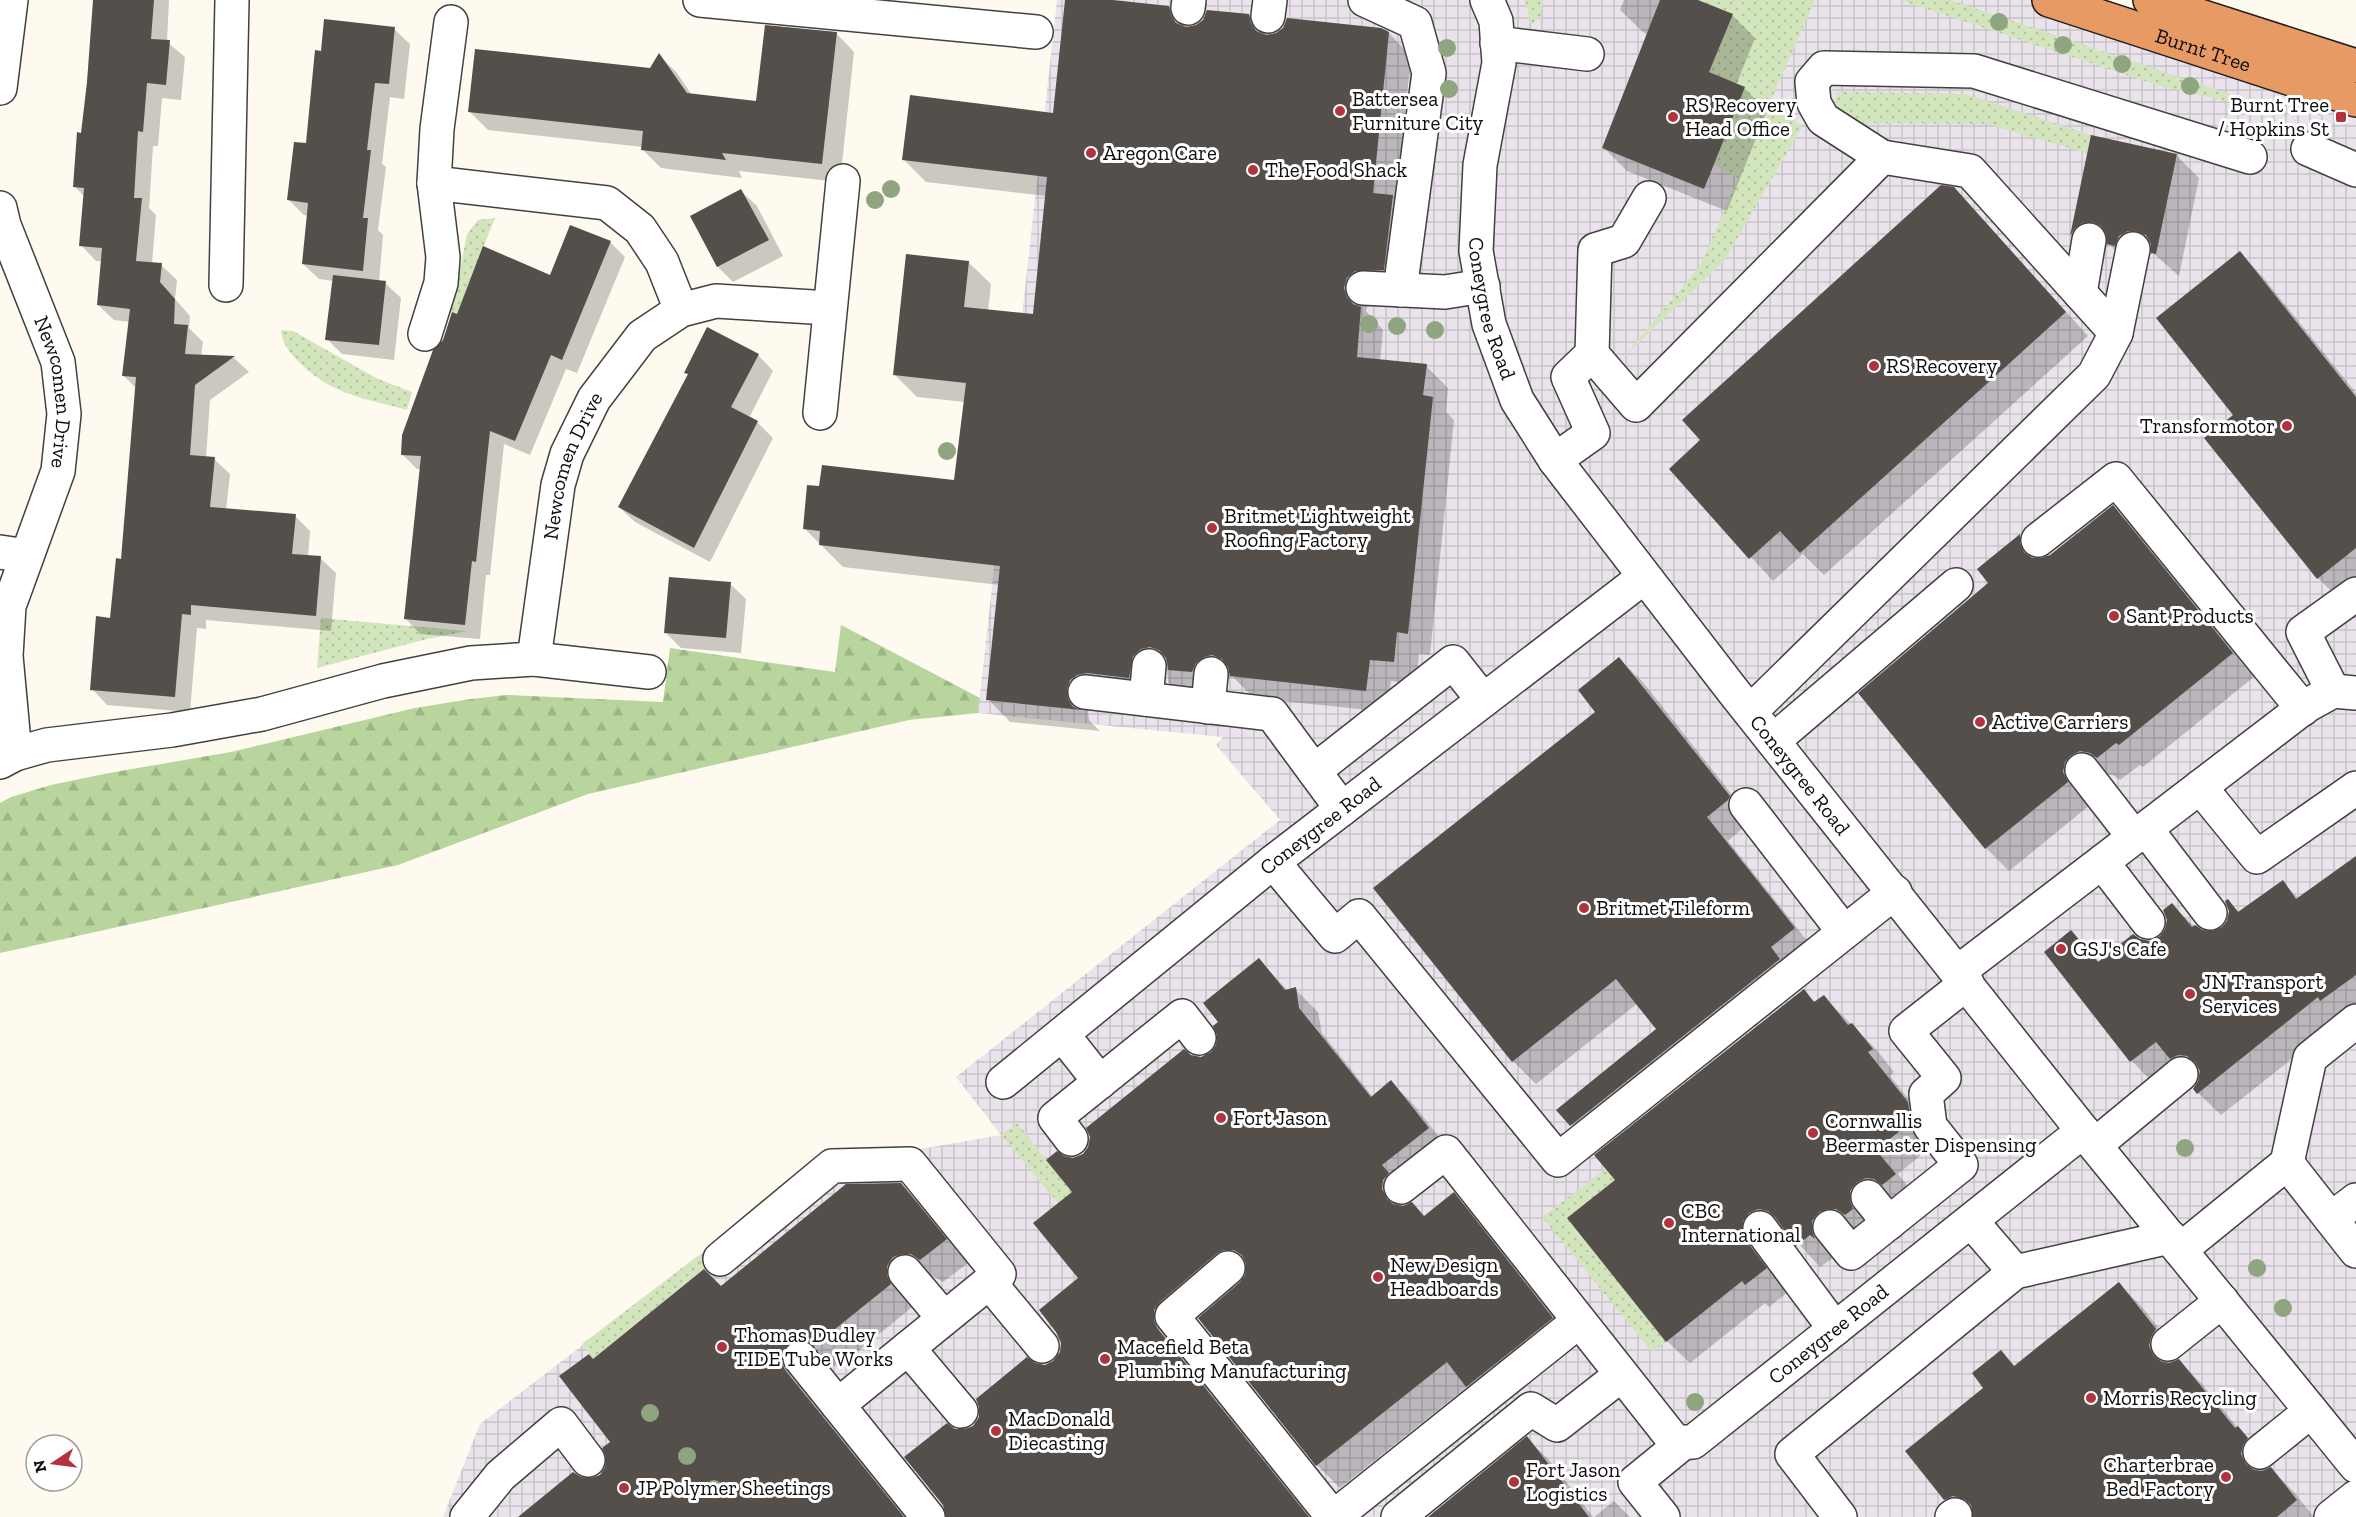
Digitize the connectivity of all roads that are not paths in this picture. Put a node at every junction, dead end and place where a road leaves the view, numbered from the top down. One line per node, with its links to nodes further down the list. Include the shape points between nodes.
1 (11, 0): 13 (street)
2 (232, 0): 25 (street)
3 (700, 0): 9 (street)
4 (1365, 0): 28 (street, via 1415,23 1429,73)
5 (1487, 0): 10 (street, Coneygree Road, via 1496,21)
6 (2049, 0): 14 (highway, Burnt Tree)
7 (2150, 0): 12 (highway, Burnt Tree)
8 (452, 22): 20 (street, via 437,129)
9 (1036, 32)
10 (1497, 43): 11 (street); 26 (street, Coneygree Road, via 1499,63 1480,165 1476,251)
11 (1587, 54)
12 (2356, 66)
13 (0, 88)
14 (2356, 100)
15 (2308, 149): 18 (street)
16 (1882, 157): 17 (street, via 1823,119 1814,103 1812,82 1824,68 1974,71); 29 (street, via 1970,171); 34 (street, via 1636,405)
17 (2250, 157)
18 (2356, 170)
19 (843, 181): 30 (street)
20 (434, 183): 31 (street, via 607,203 640,229 662,262); 33 (street, via 443,257 441,283)
21 (1649, 198): 34 (street, via 1624,241 1595,250)
22 (0, 208): 38 (street, Newcomen Drive, via 58,362 64,414 58,471)
23 (2089, 240): 29 (street)
24 (2133, 249): 32 (street)
25 (226, 285)
26 (1483, 286): 28 (street, via 1445,292); 36 (street, Coneygree Road, via 1489,324 1517,400)
27 (1363, 288): 28 (street)
28 (1400, 290)
29 (2080, 292): 32 (street)
30 (829, 308): 31 (street, Newcomen Drive, via 716,301); 35 (street)
31 (681, 310): 42 (street, Newcomen Drive, via 642,336 594,399 567,454 558,485)
32 (2116, 333): 52 (street, via 2094,375)
33 (425, 334)
34 (1592, 354): 36 (street, via 1568,377 1593,433)
35 (820, 413)
36 (1555, 460): 39 (street, Coneygree Road)
37 (2038, 540): 51 (street, via 2116,479 2157,537)
38 (13, 554): 54 (street, Newcomen Drive, via 6,656)
39 (1644, 577): 49 (street, Coneygree Road); 52 (street, Coneygree Road)
40 (1956, 585): 53 (street)
41 (2356, 594): 47 (street, via 2304,632)
42 (534, 659): 44 (street, Newcomen Drive); 54 (street, Newcomen Drive, via 471,663 383,681 262,714 47,745)
43 (1149, 666): 48 (street)
44 (649, 672)
45 (1211, 674): 50 (street)
46 (1085, 692): 48 (street)
47 (2344, 692): 51 (street)
48 (1146, 699): 50 (street)
49 (1483, 700): 55 (street, via 1453,662); 60 (street, Coneygree Road)
50 (1208, 707): 55 (street, via 1272,714)
51 (2302, 709): 57 (street)
52 (1750, 712): 53 (street, Coneygree Road)
53 (1773, 741): 64 (street, Coneygree Road)
54 (7, 758)
55 (1314, 771): 60 (street)
56 (2082, 771): 61 (street)
57 (2200, 787): 58 (street, via 2257,857); 61 (street)
58 (2356, 788)
59 (1746, 805): 67 (street)
60 (1342, 809): 63 (street, Coneygree Road)
61 (2140, 833): 62 (street); 65 (street)
62 (2102, 861): 66 (street); 68 (street)
63 (1273, 862): 67 (street, via 1335,936 1359,916 1558,1160 1762,986); 70 (street, Coneygree Road)
64 (1894, 892): 67 (street); 68 (street, Coneygree Road)
65 (2210, 913)
66 (2148, 922)
67 (1844, 932)
68 (1963, 977): 75 (street, Coneygree Road); 82 (street, via 1906,1031 1944,1078 1926,1094 1930,1126 1961,1165)
69 (2356, 1021): 77 (street, via 2310,1058)
70 (1062, 1034): 73 (street, Coneygree Road); 74 (street)
71 (1198, 1038): 74 (street, via 1182,1016)
72 (2181, 1074): 75 (street)
73 (1003, 1082)
74 (1100, 1082): 76 (street, via 1055,1118)
75 (2089, 1138): 81 (street, Coneygree Road); 85 (street, Coneygree Road)
76 (1071, 1139)
77 (2287, 1164): 80 (street); 85 (street)
78 (1401, 1187): 95 (street, via 1446,1152)
79 (1868, 1197): 82 (street)
80 (2344, 1209): 86 (street)
81 (1971, 1221): 90 (street); 94 (street, Coneygree Road)
82 (1889, 1223): 83 (street, via 1851,1253)
83 (1830, 1227)
84 (1760, 1228): 94 (street)
85 (2175, 1243): 90 (street); 92 (street, Coneygree Road)
86 (2356, 1251)
87 (720, 1259): 91 (street, via 832,1166 910,1164 999,1274)
88 (1228, 1268): 111 (street, via 1172,1316 1275,1436)
89 (905, 1272): 93 (street)
90 (2015, 1272): 114 (street, via 1792,1454)
91 (988, 1282): 93 (street); 97 (street)
92 (2222, 1301): 96 (street); 103 (street, Coneygree Road)
93 (944, 1318): 98 (street)
94 (1835, 1329): 104 (street, Coneygree Road, via 1693,1442)
95 (1585, 1330): 100 (street); 111 (street)
96 (2168, 1344)
97 (1042, 1346)
98 (908, 1348): 101 (street); 102 (street)
99 (800, 1358): 101 (street)
100 (1621, 1375): 104 (street, via 1676,1443); 112 (street, via 1557,1425 1531,1409)
101 (825, 1397): 110 (street)
102 (961, 1411)
103 (2311, 1411): 105 (street); 107 (street, Coneygree Road)
104 (1684, 1442): 113 (street, Coneygree Road, via 1635,1482)
105 (2259, 1452)
106 (588, 1460): 109 (street, via 561,1424 500,1476)
107 (2356, 1466)
108 (2356, 1497): 115 (street)
109 (467, 1517)
110 (928, 1517)
111 (1334, 1517)
112 (1398, 1517)
113 (1663, 1517)
114 (1840, 1517)
115 (2331, 1517)

